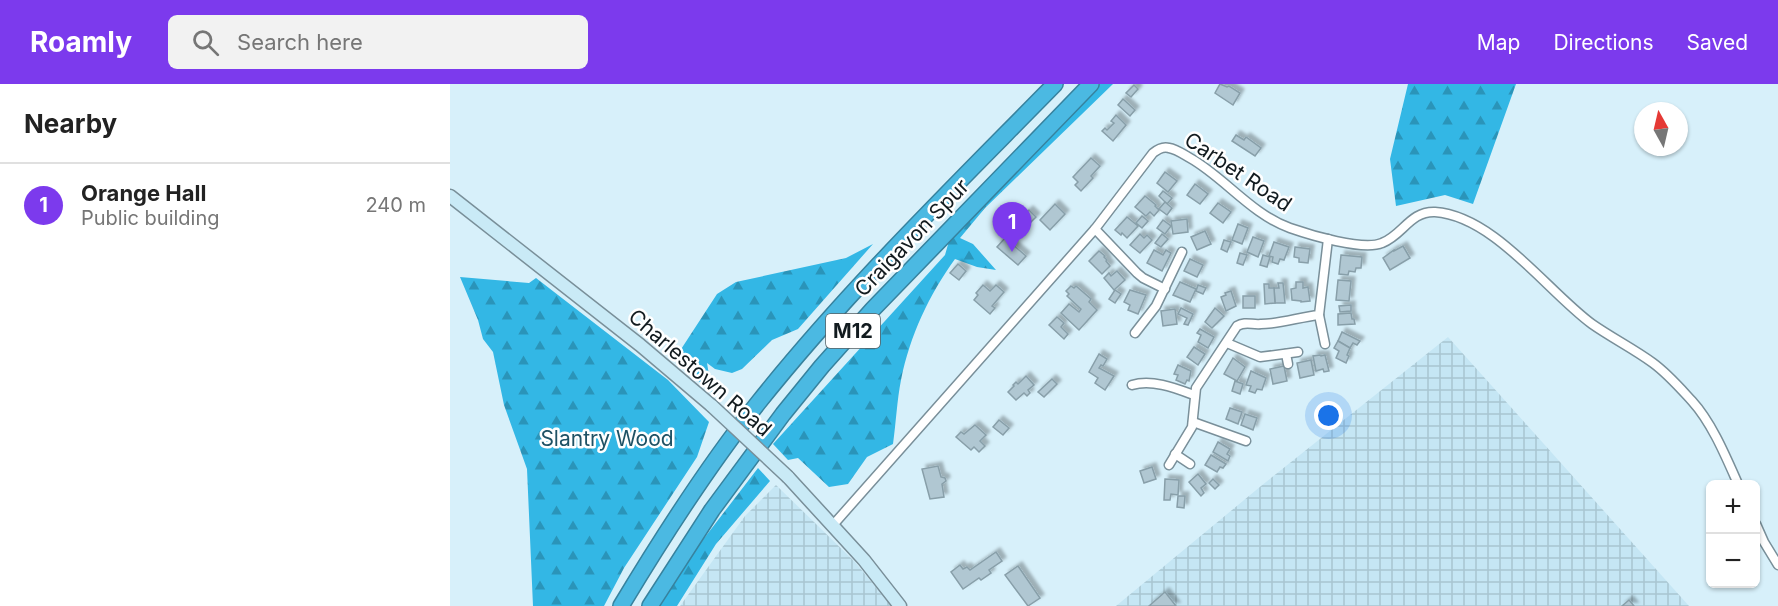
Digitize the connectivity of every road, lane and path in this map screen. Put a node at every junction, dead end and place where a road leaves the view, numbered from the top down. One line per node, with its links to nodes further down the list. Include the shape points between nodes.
1 (1055, 84): 26 (highway, Craigavon Spur / M12, via 848,297 764,396 682,508)
2 (1090, 84): 27 (highway, Craigavon Spur / M12, via 822,366 712,510)
3 (450, 196): 23 (main road, Charlestown Road, bridge, via 712,406)
4 (1095, 229): 5 (street, Carbet Road, via 1153,153 1167,147 1200,164 1276,222); 7 (street, via 1137,273); 23 (street, Carbet Road)
5 (1328, 239): 8 (street); 22 (street, Carbet Road, via 1381,244 1410,220 1434,212 1469,222 1494,236 1591,323 1673,381 1694,404 1720,444)
6 (1182, 252): 7 (street)
7 (1165, 289): 9 (street)
8 (1320, 315): 10 (street, via 1268,324 1241,324); 11 (street)
9 (1135, 333)
10 (1227, 343): 13 (street, via 1260,357); 16 (street)
11 (1325, 344)
12 (1298, 352): 13 (street)
13 (1286, 354): 14 (street)
14 (1288, 364)
15 (1132, 385): 16 (street, via 1153,384)
16 (1194, 395): 17 (street)
17 (1193, 422): 18 (street); 19 (street)
18 (1246, 441)
19 (1175, 454): 20 (street); 21 (street)
20 (1190, 464)
21 (1169, 465)
22 (1736, 480)
23 (833, 525): 28 (main road, Charlestown Road)
24 (1760, 534): 25 (street)
25 (1778, 565)
26 (621, 606)
27 (650, 606)
28 (900, 606)

